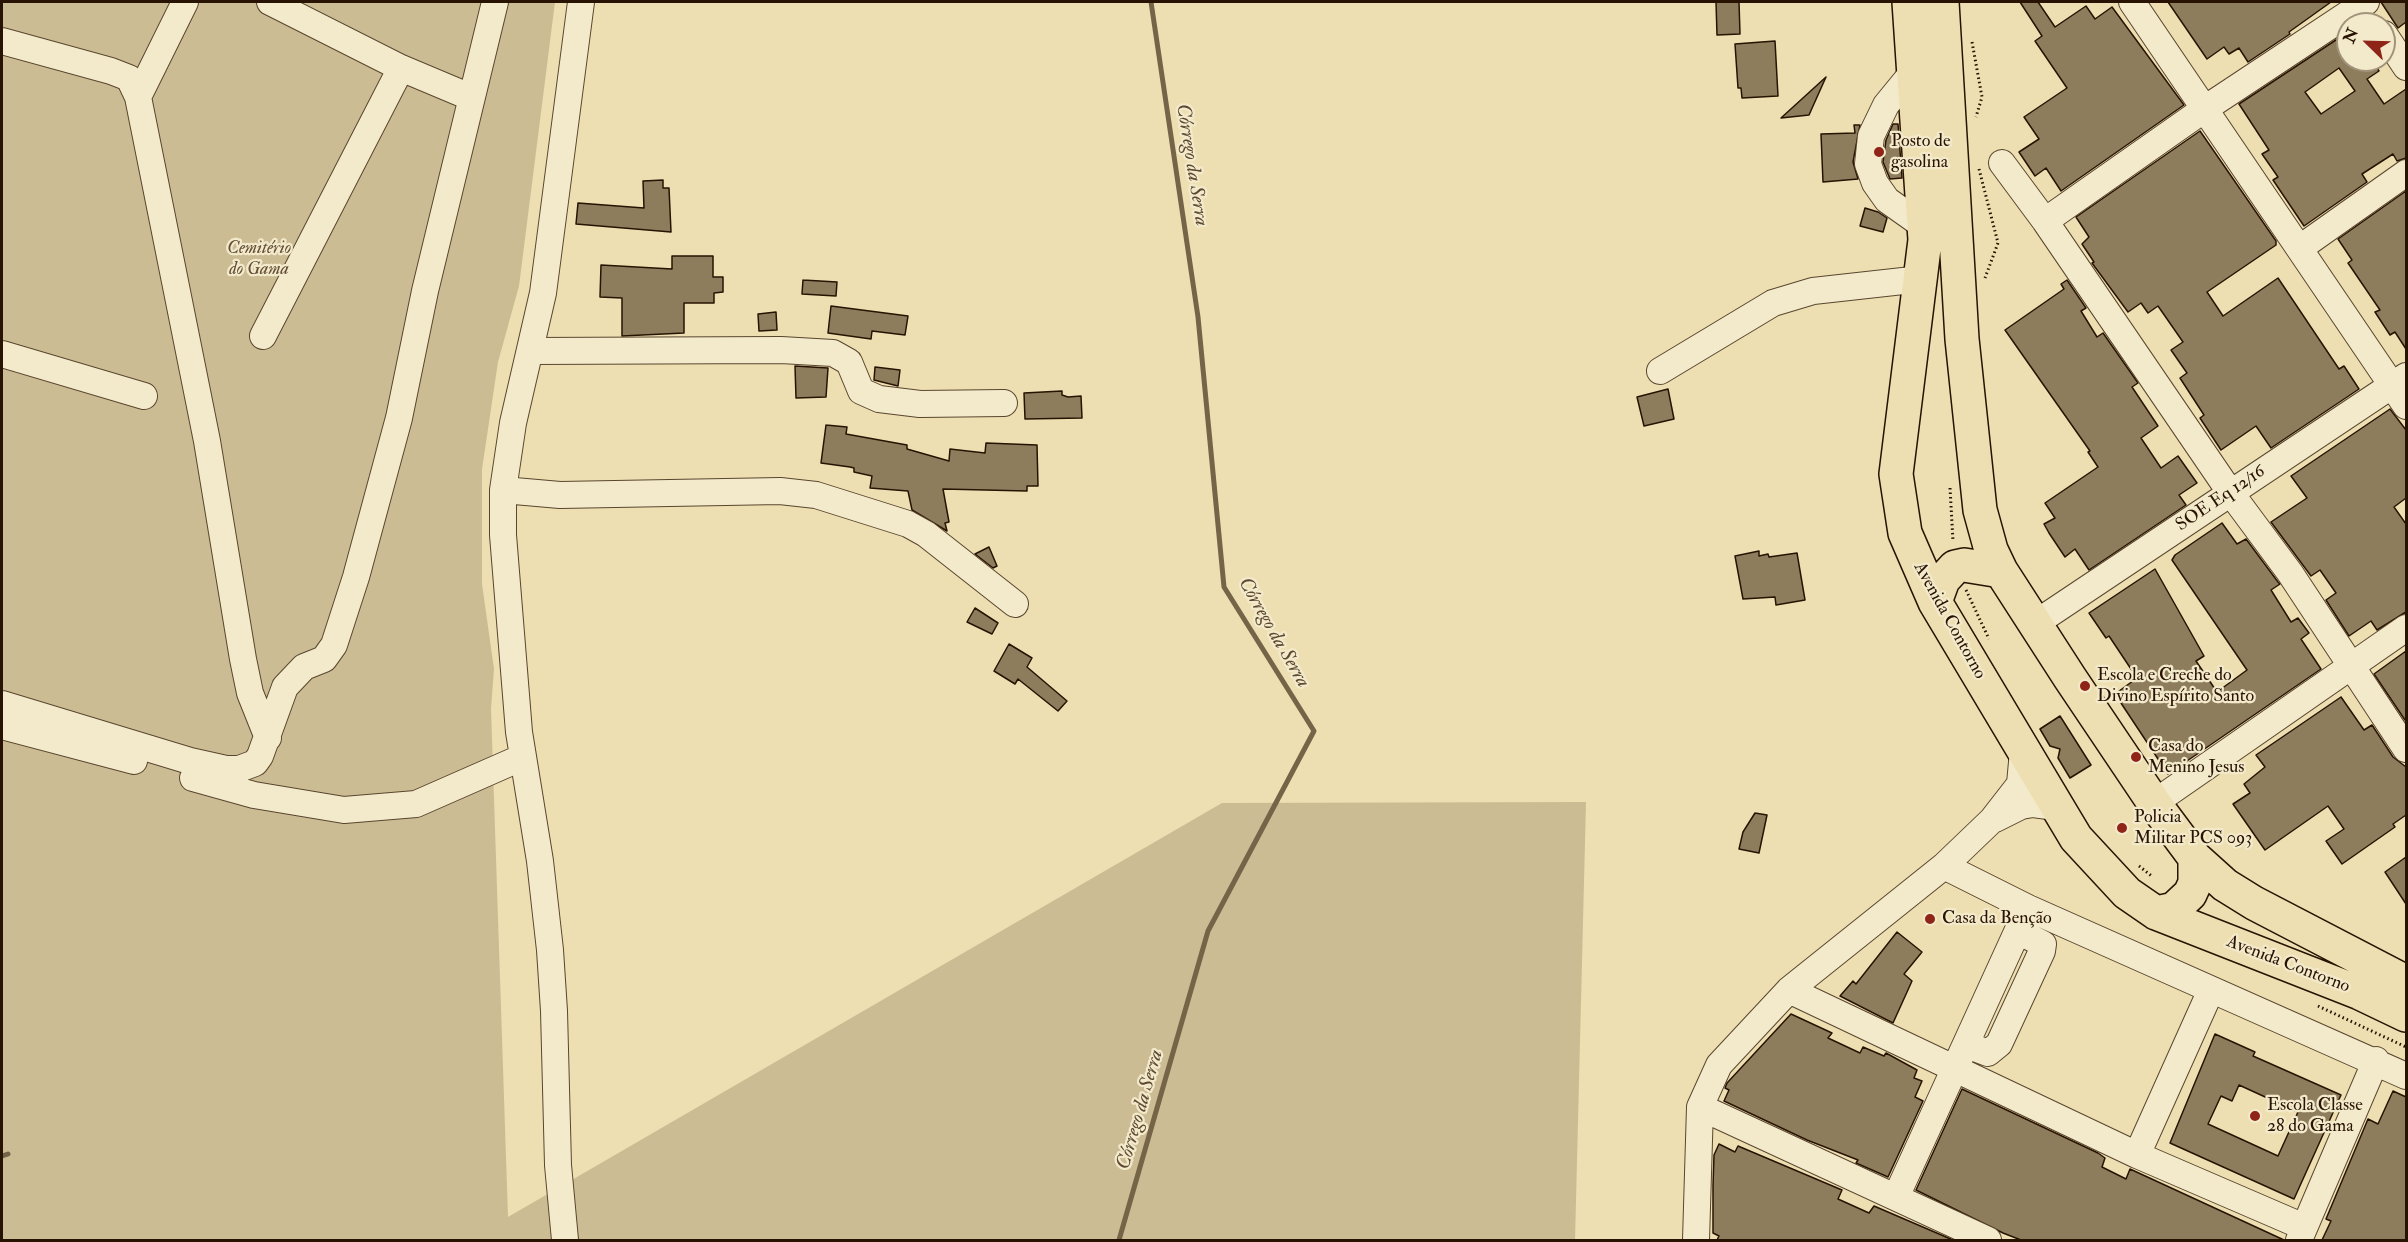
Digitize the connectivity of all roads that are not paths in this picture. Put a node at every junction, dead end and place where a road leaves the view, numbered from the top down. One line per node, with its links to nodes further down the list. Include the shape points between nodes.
1 (185, 2): 15 (street)
2 (270, 2): 13 (street)
3 (495, 2): 16 (street)
4 (581, 2): 26 (street, via 555,208)
5 (1909, 2): 11 (main road, Avenida Contorno)
6 (1942, 2): 14 (main road, Avenida Contorno)
7 (2132, 2): 17 (street)
8 (2367, 8): 17 (street)
9 (2, 41): 15 (street, via 129,78)
10 (2396, 52): 12 (street)
11 (1913, 64): 14 (main road); 21 (main road, Avenida Contorno); 21 (street, via 1871,136 1868,164 1887,200)
12 (2406, 67)
13 (401, 68): 16 (street); 25 (street)
14 (1947, 90): 23 (main road, Avenida Contorno)
15 (138, 97): 42 (street, via 207,441 245,670)
16 (470, 97): 42 (street, via 399,418 356,578 334,645 324,658 304,667 285,687)
17 (2206, 108): 20 (street); 22 (street)
18 (2002, 164): 20 (street)
19 (2406, 173): 22 (street)
20 (2045, 221): 33 (street)
21 (1925, 234): 23 (main road); 24 (main road, Avenida Contorno)
22 (2300, 248): 29 (street)
23 (1959, 275): 34 (main road, Avenida Contorno, via 1980,510 1984,531)
24 (1921, 279): 28 (street, via 1813,291 1773,303); 35 (main road, Avenida Contorno, via 1896,474 1905,533)
25 (263, 336)
26 (531, 351): 31 (street, via 833,353 849,362 861,391 879,399 920,404); 32 (street, via 513,423)
27 (2, 354): 30 (street)
28 (1660, 371)
29 (2402, 389): 33 (street, SOE Eq 12/16)
30 (144, 396)
31 (1004, 403)
32 (503, 490): 36 (street, via 560,495 780,491 816,495 908,524); 45 (street, via 503,535)
33 (2230, 492): 37 (street, SOE Eq 12/16); 39 (street, via 2290,573)
34 (2001, 571): 35 (main road, via 1955,567 1943,580); 37 (main road, Avenida Contorno)
35 (1935, 602): 44 (main road, Avenida Contorno)
36 (1015, 604)
37 (2036, 623): 46 (main road, Avenida Contorno)
38 (2406, 628): 39 (street)
39 (2351, 667): 43 (street); 46 (street)
40 (2, 704): 42 (street, via 225,769 255,763)
41 (2, 726): 45 (street, via 254,795 344,810 416,804)
42 (268, 738)
43 (2406, 749)
44 (2024, 751): 47 (main road, Avenida Contorno); 48 (street, via 2020,784)
45 (523, 758): 64 (street, via 550,950 558,1165)
46 (2154, 803): 49 (main road, Avenida Contorno)
47 (2056, 807): 48 (street, via 2033,804); 52 (main road, Avenida Contorno, via 2098,865 2127,893)
48 (1992, 820): 50 (street)
49 (2195, 858): 52 (main road, via 2190,894 2174,909); 53 (main road, Avenida Contorno, via 2225,885 2254,903)
50 (1944, 866): 51 (street); 54 (street)
51 (2028, 908): 55 (street); 58 (street)
52 (2156, 913): 56 (main road, Avenida Contorno)
53 (2406, 982)
54 (1789, 990): 58 (street); 60 (street, via 1719,1065)
55 (2211, 990): 57 (street); 61 (street)
56 (2406, 1015)
57 (2376, 1060): 59 (street); 63 (street)
58 (1955, 1069): 61 (street); 62 (street)
59 (2406, 1076)
60 (1700, 1107): 62 (street); 65 (street)
61 (2138, 1155): 63 (street)
62 (1896, 1197): 66 (street)
63 (2301, 1234)
64 (565, 1240)
65 (1696, 1240)
66 (1988, 1240)

